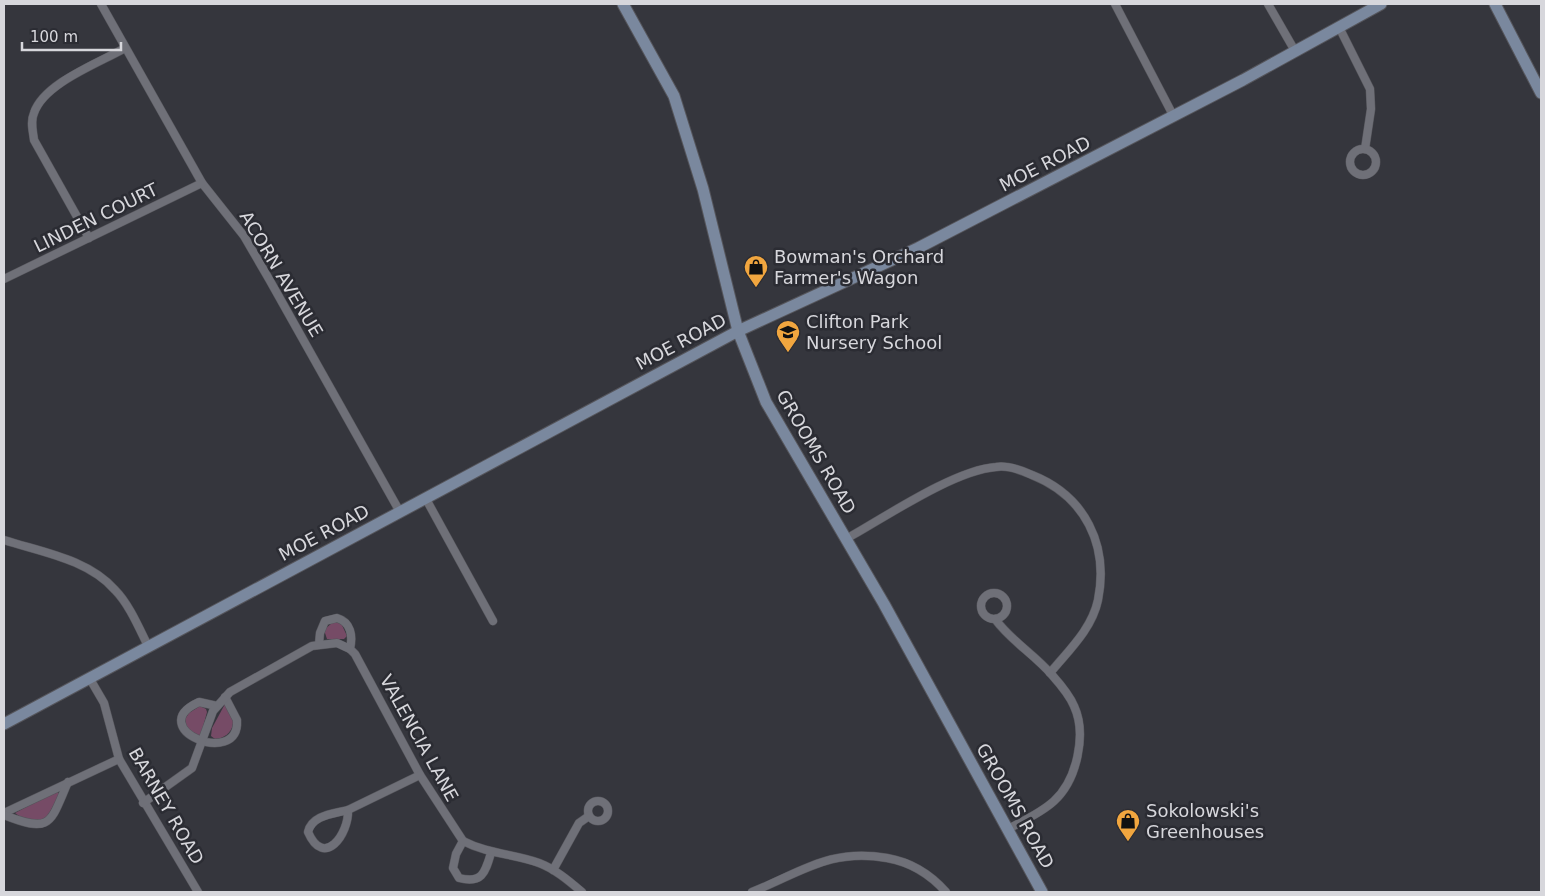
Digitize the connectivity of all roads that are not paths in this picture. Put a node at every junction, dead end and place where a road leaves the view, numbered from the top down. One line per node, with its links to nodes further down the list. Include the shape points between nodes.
1 (101, 4): 8 (street, ACORN AVENUE)
2 (623, 4): 16 (street, GROOMS ROAD, via 674,96 703,189)
3 (1115, 4): 11 (street)
4 (1268, 4): 9 (street)
5 (1381, 4): 7 (street, MOE ROAD)
6 (1494, 4): 10 (street)
7 (1339, 27): 9 (street, MOE ROAD); 12 (street, via 1370,89 1371,108)
8 (125, 48): 13 (street, ACORN AVENUE); 14 (street, via 59,84 34,113 34,140)
9 (1295, 51): 11 (street, MOE ROAD)
10 (1541, 93)
11 (1174, 117): 16 (street, MOE ROAD, via 918,248)
12 (1365, 150)
13 (202, 183): 14 (street, LINDEN COURT); 18 (street, ACORN AVENUE, via 244,236)
14 (89, 238): 15 (street, LINDEN COURT)
15 (4, 279)
16 (738, 331): 17 (street, MOE ROAD); 19 (street, GROOMS ROAD, via 766,402)
17 (426, 499): 18 (street, MOE ROAD); 22 (street)
18 (400, 512): 24 (street, MOE ROAD)
19 (846, 539): 26 (street, via 977,470 997,466 1014,468 1056,486 1081,510 1090,525 1097,541 1102,572 1098,602 1088,626); 39 (street, GROOMS ROAD)
20 (4, 540): 24 (street, via 78,565 101,577 117,591)
21 (995, 619): 26 (street)
22 (493, 621)
23 (319, 644): 25 (street, via 337,643); 25 (street, VALENCIA LANE, via 326,621 337,618 348,626 352,635); 28 (street)
24 (148, 646): 27 (street, MOE ROAD)
25 (350, 649): 33 (street, VALENCIA LANE)
26 (1050, 673): 39 (street, via 1074,706 1079,728 1077,757 1055,800)
27 (90, 679): 30 (street, MOE ROAD); 32 (street, BARNEY ROAD, via 104,703)
28 (225, 697): 29 (street); 31 (street, via 237,720 236,730 223,740)
29 (217, 706): 31 (street); 31 (street, via 199,702 182,716 182,725 188,733)
30 (4, 724)
31 (203, 743): 35 (street, via 192,768)
32 (118, 759): 34 (street); 35 (street, BARNEY ROAD)
33 (420, 774): 36 (street); 40 (street, VALENCIA LANE)
34 (68, 782): 37 (street); 37 (street, via 58,810 49,821 38,825)
35 (143, 803): 43 (street, BARNEY ROAD)
36 (348, 810): 36 (street, via 322,817 311,824 308,832 315,844 327,848 337,843 347,824)
37 (4, 814)
38 (589, 816): 42 (street, via 579,823)
39 (1008, 829): 47 (street, GROOMS ROAD)
40 (463, 841): 41 (street); 41 (street, via 453,868 459,878 480,877 486,871)
41 (492, 853): 42 (street, via 530,860)
42 (552, 870): 44 (street)
43 (198, 892)
44 (582, 892)
45 (752, 892): 46 (street, via 822,861 863,854 900,860 920,869)
46 (946, 892)
47 (1042, 892)

